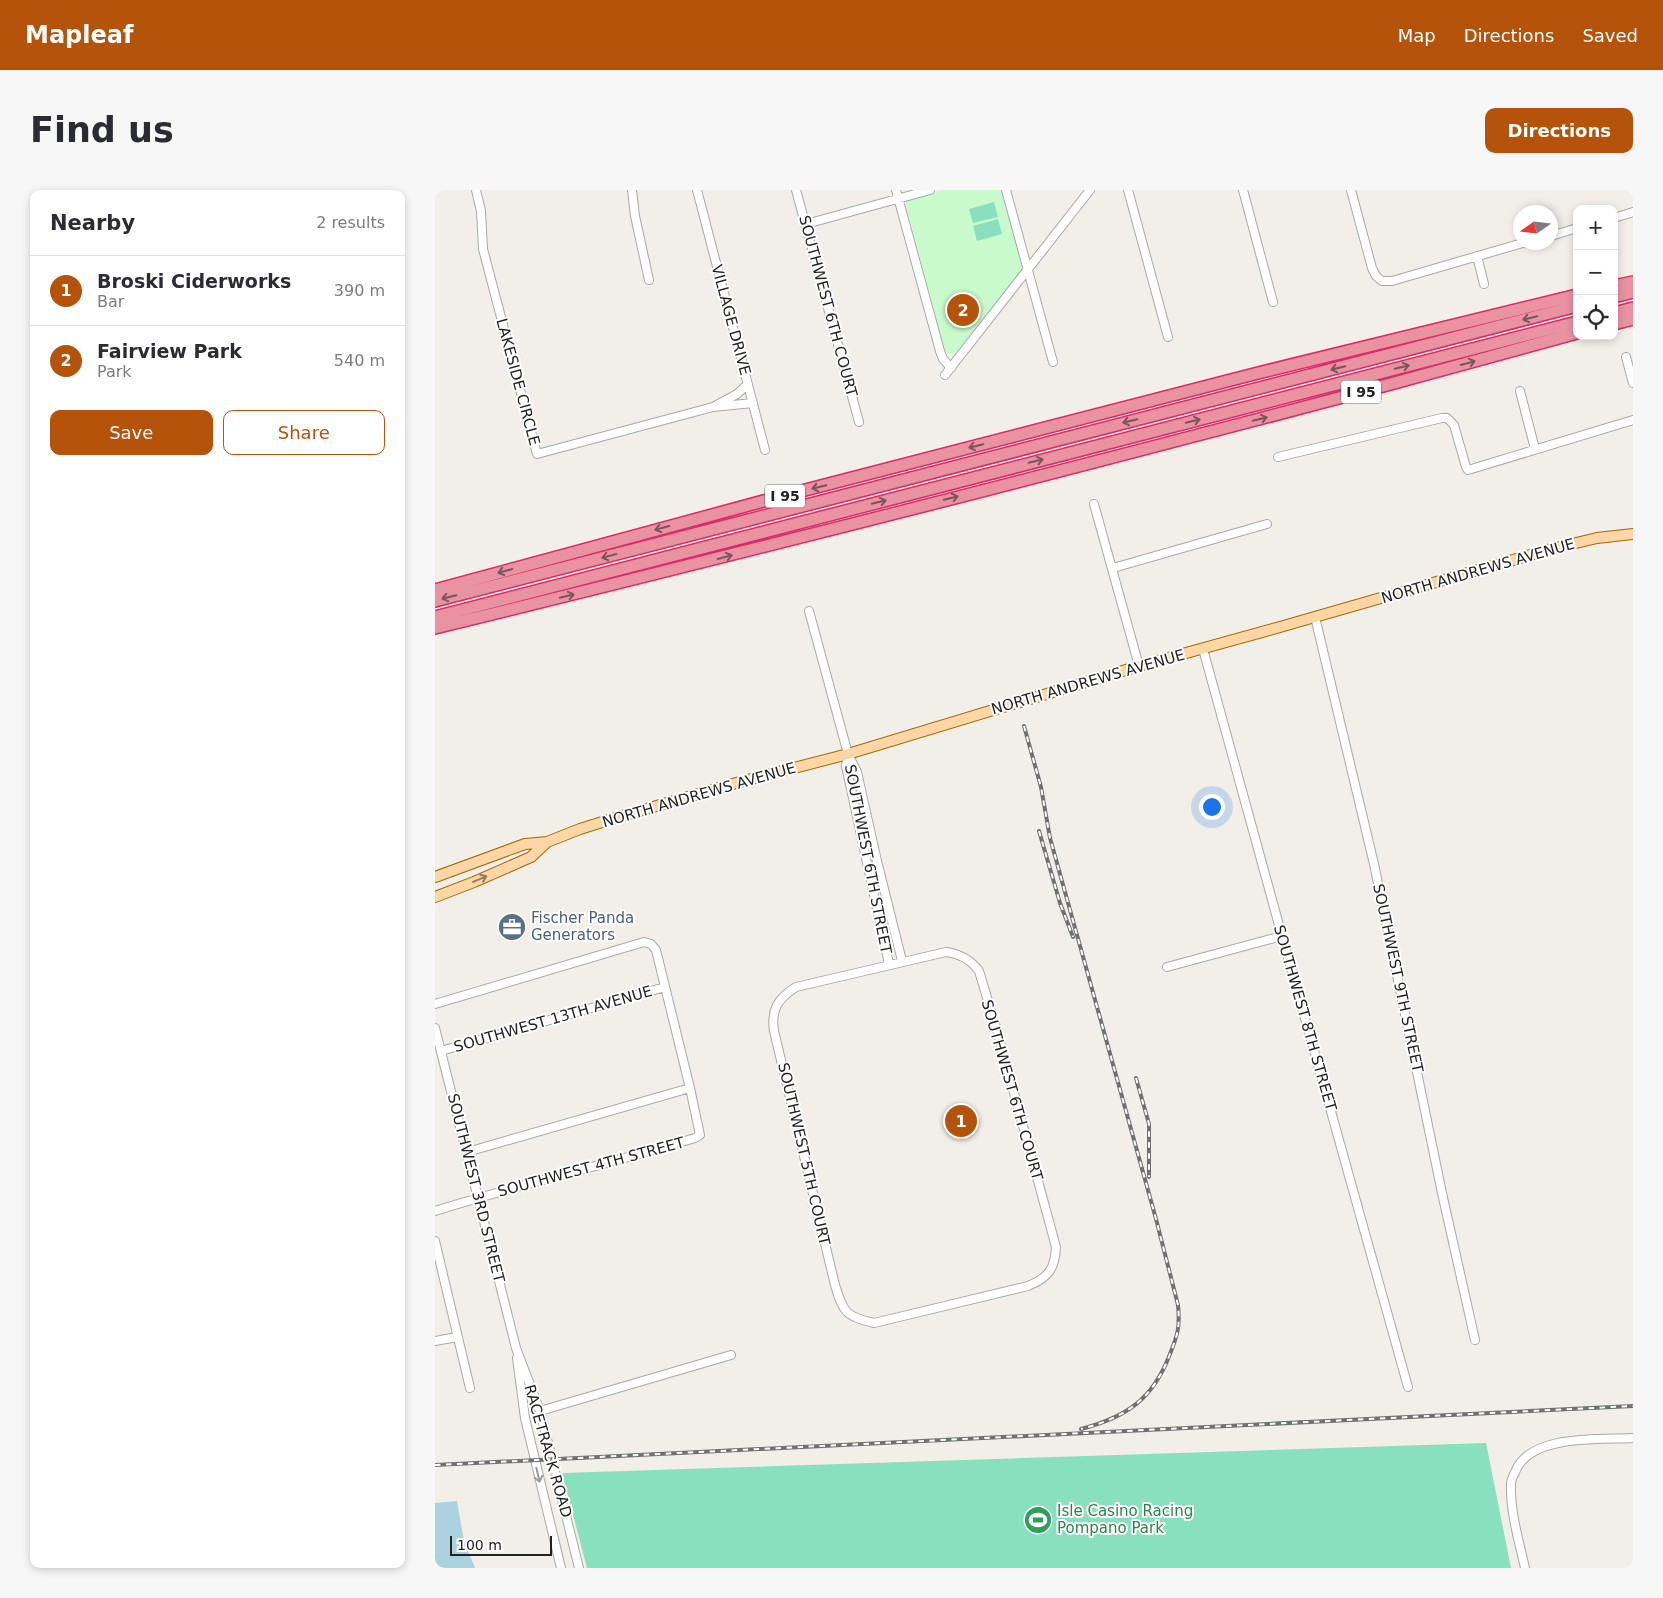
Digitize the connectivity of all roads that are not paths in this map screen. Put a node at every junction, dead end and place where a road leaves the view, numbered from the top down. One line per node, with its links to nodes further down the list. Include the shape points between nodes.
1 (476, 190): 45 (street, LAKESIDE CIRCLE, via 483,249 537,454)
2 (632, 190): 21 (street)
3 (697, 190): 42 (street, VILLAGE DRIVE)
4 (797, 190): 15 (street, SOUTHWEST 6TH COURT)
5 (896, 190): 12 (street)
6 (930, 190): 12 (street)
7 (1006, 190): 20 (street)
8 (1090, 190): 20 (street)
9 (1128, 190): 36 (street)
10 (1243, 190): 28 (street)
11 (1351, 190): 19 (street, via 1372,268 1380,281)
12 (899, 199): 15 (street); 39 (street, via 939,351)
13 (1633, 212): 14 (street)
14 (1618, 217)
15 (805, 224): 48 (street, SOUTHWEST 6TH COURT)
16 (1573, 229): 17 (street)
17 (1558, 234)
18 (1513, 246): 19 (street)
19 (1477, 256): 23 (street)
20 (1028, 269): 38 (street); 39 (street)
21 (649, 280)
22 (1633, 282): 24 (highway)
23 (1484, 284)
24 (1618, 285)
25 (1633, 292): 27 (highway)
26 (1573, 296): 46 (highway, I 95)
27 (1618, 296)
28 (1273, 302)
29 (1573, 307): 49 (highway, one-way to 49)
30 (1633, 308): 31 (highway)
31 (1618, 312)
32 (1633, 319): 34 (highway)
33 (1573, 323): 55 (highway, one-way to 33)
34 (1618, 323)
35 (1573, 334): 54 (highway, I 95, one-way to 35)
36 (1169, 337)
37 (1627, 357): 41 (street)
38 (1053, 362)
39 (951, 368): 40 (street)
40 (945, 375)
41 (1633, 383)
42 (748, 384): 44 (street, VILLAGE DRIVE); 45 (street, LAKESIDE CIRCLE)
43 (1520, 390): 50 (street)
44 (753, 403): 45 (street, LAKESIDE CIRCLE); 51 (street, VILLAGE DRIVE)
45 (713, 408)
46 (1125, 408): 49 (highway); 59 (highway, I 95, one-way to 59)
47 (1633, 420): 50 (street)
48 (859, 422)
49 (1039, 445): 60 (highway, one-way to 60)
50 (1535, 449): 52 (street, via 1468,470 1454,425 1447,418 1442,418)
51 (765, 450)
52 (1278, 457)
53 (1094, 504): 58 (street)
54 (904, 510): 55 (highway); 64 (highway, I 95, one-way to 54)
55 (797, 522): 62 (highway)
56 (1267, 524): 58 (street)
57 (1633, 534): 63 (main road, NORTH ANDREWS AVENUE, via 1551,548)
58 (1113, 568): 66 (street)
59 (435, 590)
60 (435, 601)
61 (809, 611): 67 (street, SOUTHWEST 6TH STREET)
62 (435, 617)
63 (1315, 617): 65 (main road, NORTH ANDREWS AVENUE); 86 (street, SOUTHWEST 9TH STREET, via 1374,864)
64 (435, 628)
65 (1203, 649): 66 (main road, NORTH ANDREWS AVENUE); 71 (street, SOUTHWEST 8TH STREET)
66 (1139, 666): 67 (main road, NORTH ANDREWS AVENUE)
67 (848, 754): 68 (main road, NORTH ANDREWS AVENUE, via 736,783 580,829); 72 (street, SOUTHWEST 6TH STREET, via 857,772); 73 (street, SOUTHWEST 6TH STREET, via 846,766)
68 (547, 842): 69 (main road, NORTH ANDREWS AVENUE, via 525,844); 70 (main road, NORTH ANDREWS AVENUE, one-way to 68, via 531,857)
69 (435, 877)
70 (435, 897)
71 (1282, 936): 74 (street); 90 (street, SOUTHWEST 8TH STREET)
72 (902, 961): 73 (street); 84 (street, SOUTHWEST 6TH COURT, via 956,953 966,957 979,971 1056,1247 1055,1259 1046,1276 1028,1286 874,1323)
73 (889, 964): 84 (street, SOUTHWEST 5TH COURT, via 796,988 778,1002 773,1021 840,1304 849,1315)
74 (1167, 967)
75 (665, 987): 76 (street, SOUTHWEST 4TH STREET, via 656,950 644,942); 78 (street, SOUTHWEST 13TH AVENUE); 79 (street, SOUTHWEST 4TH STREET)
76 (435, 1004)
77 (435, 1028): 78 (street, SOUTHWEST 3RD STREET)
78 (439, 1056): 80 (street, SOUTHWEST 3RD STREET)
79 (690, 1088): 80 (street); 81 (street, SOUTHWEST 4TH STREET, via 700,1135 695,1138)
80 (467, 1152): 81 (street, SOUTHWEST 3RD STREET)
81 (478, 1198): 82 (street); 88 (street, SOUTHWEST 3RD STREET)
82 (435, 1211)
83 (435, 1241): 85 (street)
84 (860, 1320)
85 (457, 1337): 87 (street); 91 (street)
86 (1475, 1340)
87 (435, 1341)
88 (516, 1348): 92 (street, RACETRACK ROAD); 94 (street, RACETRACK ROAD, one-way to 94, via 525,1418)
89 (731, 1355): 92 (street)
90 (1409, 1387)
91 (470, 1388)
92 (540, 1411): 95 (street, RACETRACK ROAD)
93 (1633, 1438): 96 (street, via 1560,1442 1536,1449 1519,1464 1511,1482 1512,1507)
94 (561, 1568)
95 (579, 1568)
96 (1525, 1568)

